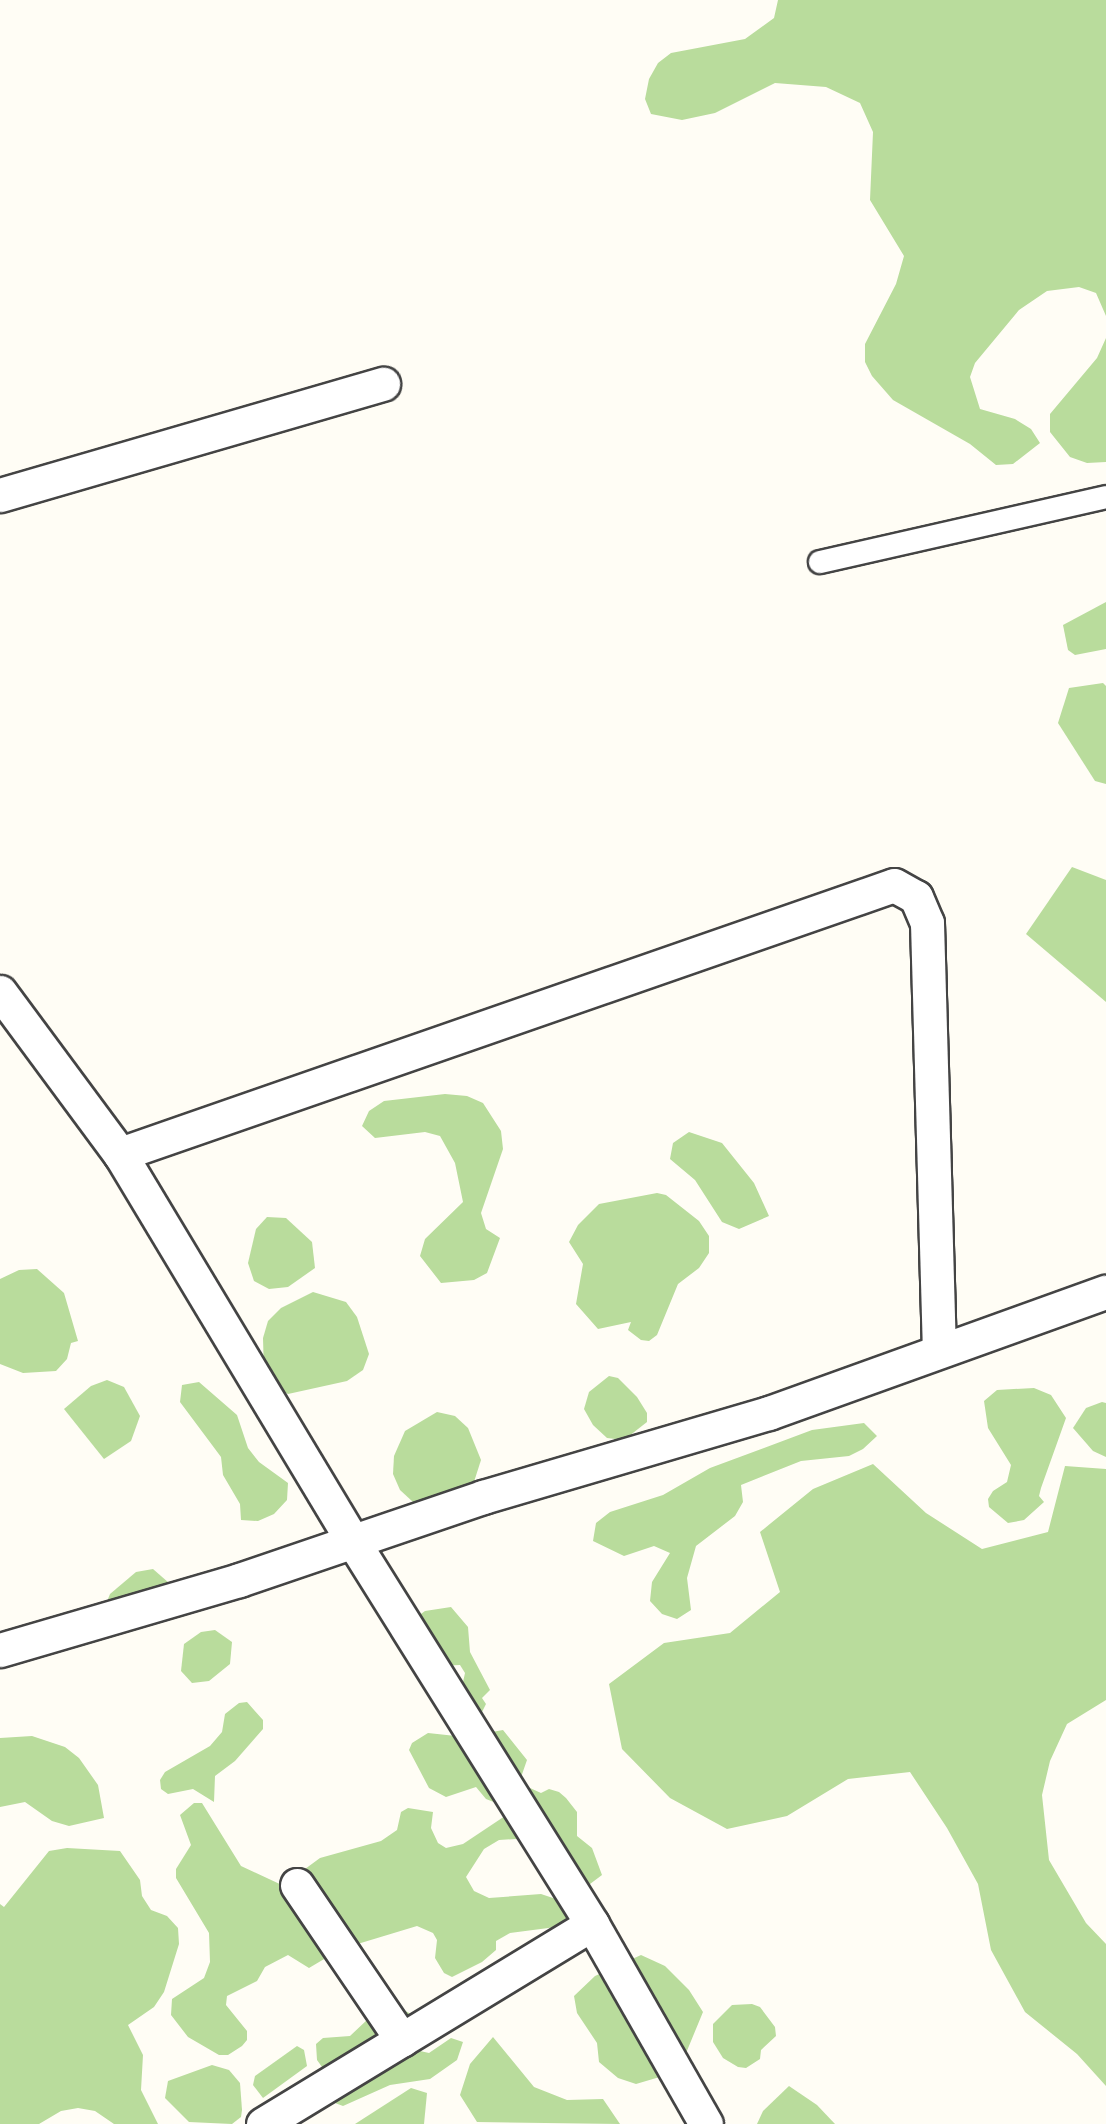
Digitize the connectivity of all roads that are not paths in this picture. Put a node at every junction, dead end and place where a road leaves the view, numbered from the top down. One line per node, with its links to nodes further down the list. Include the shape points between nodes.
1 (383, 384): 2 (street)
2 (0, 495)
3 (1106, 497): 4 (lane)
4 (820, 562)
5 (0, 992): 6 (street)
6 (120, 1154): 8 (street, via 894,885 916,897 927,923); 9 (street)
7 (1106, 1292): 8 (street)
8 (939, 1350): 9 (street, via 769,1413 483,1497)
9 (354, 1543): 10 (street); 12 (street)
10 (0, 1650)
11 (297, 1885): 13 (street)
12 (592, 1924): 13 (street); 15 (street)
13 (402, 2040): 14 (street)
14 (263, 2124)
15 (706, 2124)

